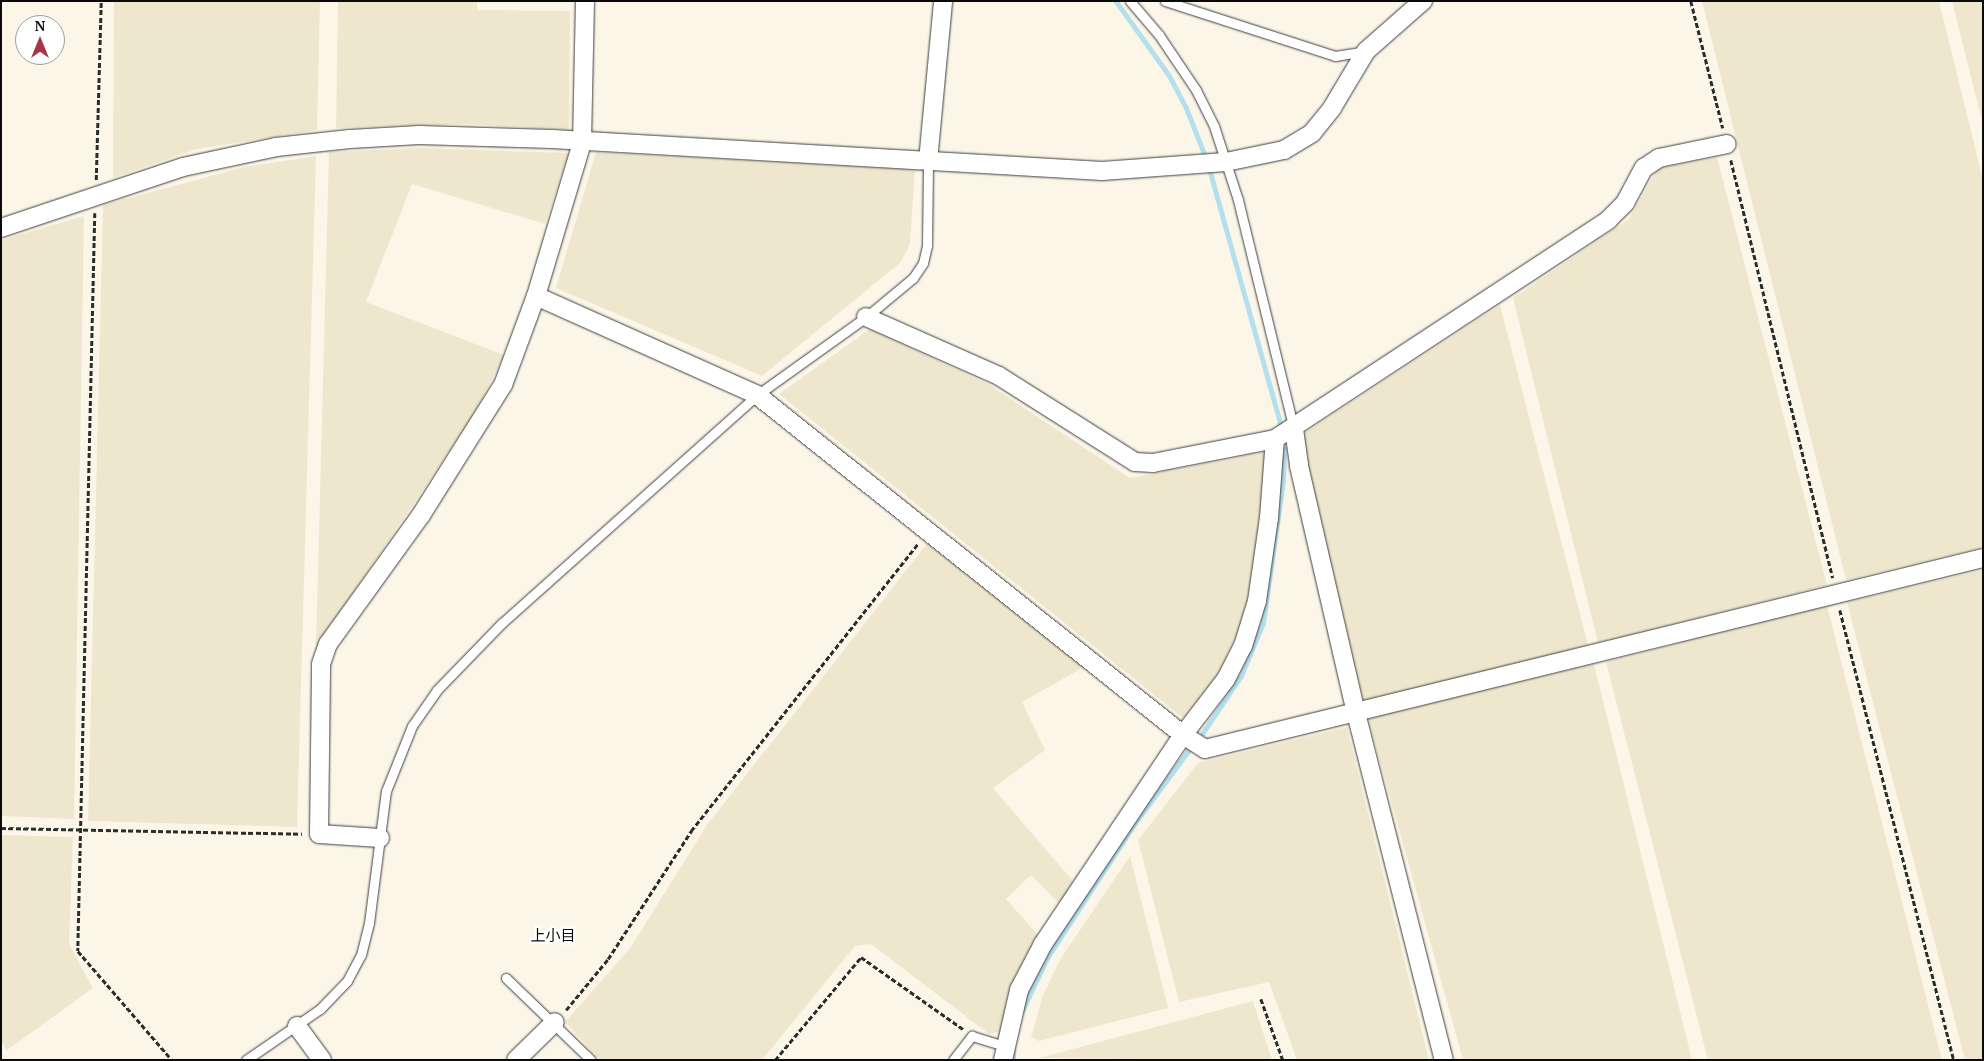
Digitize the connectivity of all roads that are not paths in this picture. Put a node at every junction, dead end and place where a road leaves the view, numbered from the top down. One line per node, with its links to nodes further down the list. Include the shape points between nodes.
1 (585, 1): 7 (street)
2 (943, 1): 9 (street)
3 (1130, 1): 10 (lane, via 1159,35 1196,90 1214,126)
4 (1165, 1): 6 (lane, via 1335,56)
5 (1423, 1): 6 (street)
6 (1366, 51): 10 (street, via 1332,108 1312,133 1284,150)
7 (582, 143): 9 (street); 11 (street, via 419,135 350,138 276,147 183,167); 12 (street)
8 (1728, 144): 15 (street, via 1659,158 1644,168 1625,203 1608,220 1413,346)
9 (928, 161): 10 (street, via 1102,172); 13 (lane, via 927,246 923,263 913,278)
10 (1226, 162): 15 (lane)
11 (1, 228)
12 (536, 296): 14 (street); 20 (street, via 503,385 421,515 328,644 322,664 319,834)
13 (866, 317): 14 (lane); 16 (street, via 999,376 1136,462 1153,463)
14 (757, 395): 19 (street); 20 (lane, via 502,623 437,690 412,726 394,765 386,791)
15 (1294, 429): 16 (street); 18 (street, via 1299,466)
16 (1275, 439): 19 (street, via 1269,518 1257,601 1243,646 1226,679)
17 (1983, 558): 18 (street)
18 (1356, 713): 19 (street, via 1205,749); 30 (street)
19 (1182, 735): 24 (street, via 1043,944 1019,990)
20 (380, 838): 23 (lane, via 369,923 361,955 347,981 320,1009)
21 (506, 978): 22 (lane)
22 (555, 1022): 27 (street); 28 (lane)
23 (297, 1026): 25 (lane); 26 (street)
24 (1004, 1053): 29 (lane, via 972,1036)
25 (246, 1060)
26 (322, 1060)
27 (516, 1060)
28 (591, 1060)
29 (953, 1060)
30 (1444, 1060)

